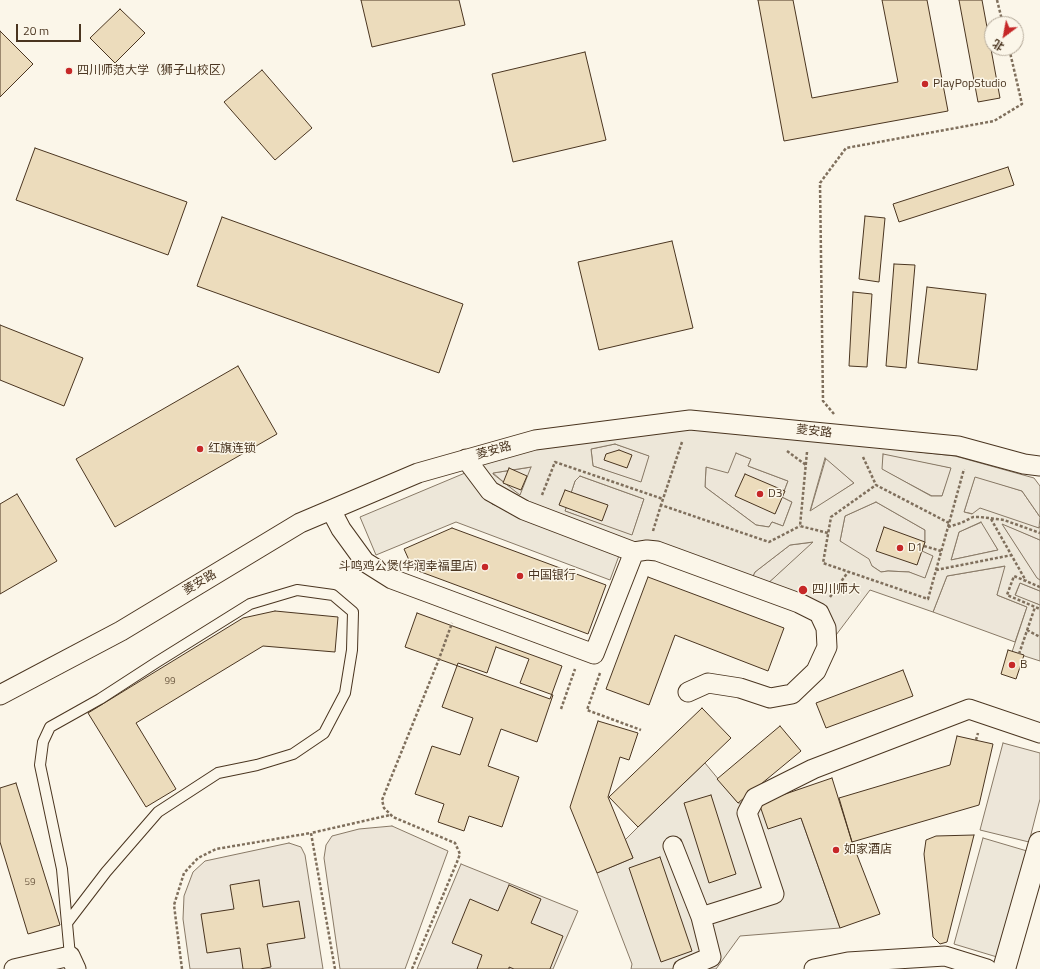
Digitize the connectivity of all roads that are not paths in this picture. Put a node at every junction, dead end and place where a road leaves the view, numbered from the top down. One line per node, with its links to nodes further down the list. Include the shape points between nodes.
1 (466, 459): 2 (street, 菱安路, via 535,440 690,420 958,446); 3 (street, 菱安路, via 418,473); 4 (street, via 490,491 524,510)
2 (1040, 466)
3 (331, 510): 4 (street, via 341,529 365,562 392,579 594,654); 6 (street, 菱安路, via 300,523 121,630)
4 (640, 551): 5 (street, via 657,551 799,603 819,612 826,628 827,648 816,671 792,694 770,698 740,688 708,684)
5 (688, 692)
6 (0, 695)
7 (1040, 733): 10 (street, via 969,709 813,770 754,798 747,813 774,894)
8 (1040, 843): 17 (main road)
9 (673, 846): 10 (street)
10 (701, 917): 14 (street, via 711,958)
11 (67, 923): 11 (lane, via 62,869 40,766 43,742 50,727 100,699 250,604 297,590 333,595 353,612 352,650 345,693 324,733 293,754 218,773 158,812 106,872); 12 (lane)
12 (73, 962): 13 (street)
13 (14, 969)
14 (683, 969)
15 (814, 969): 16 (street, via 848,962 945,956)
16 (987, 969)
17 (1004, 969)

